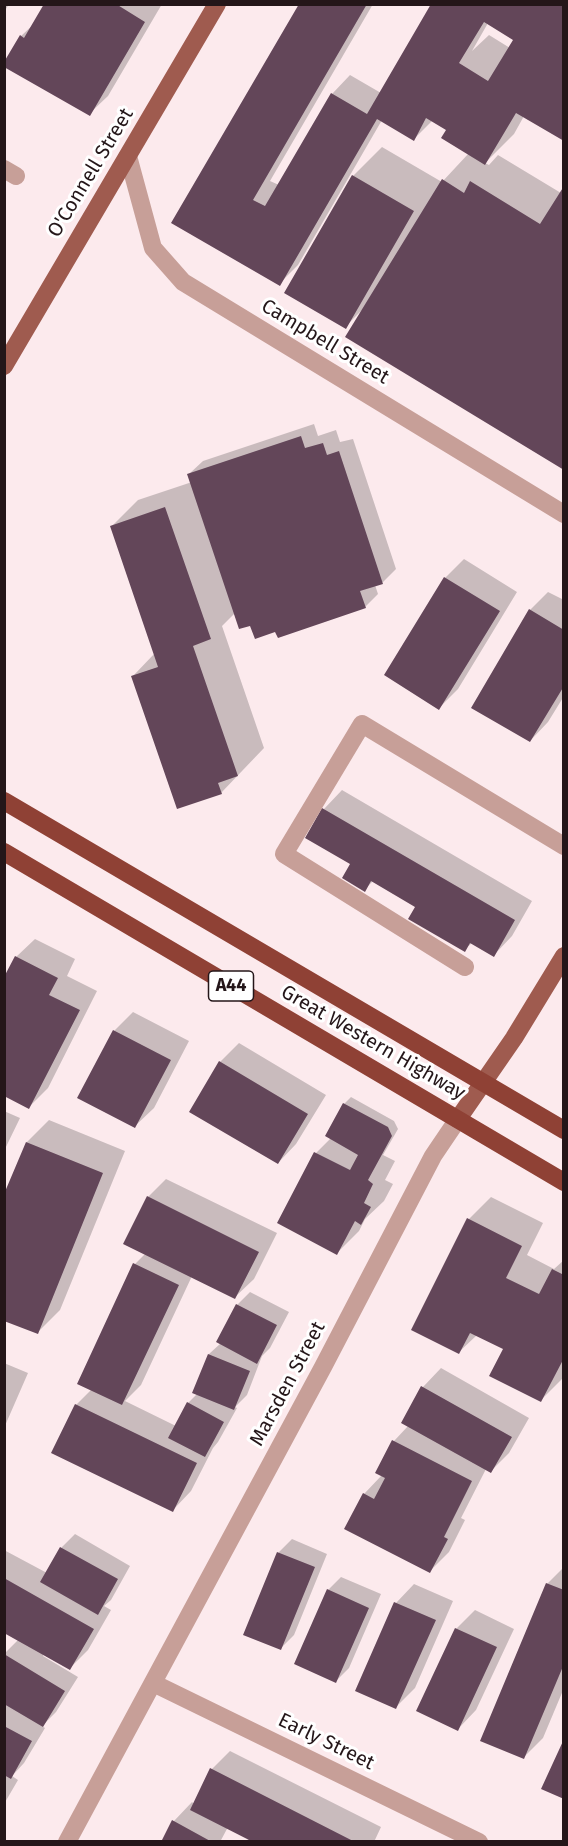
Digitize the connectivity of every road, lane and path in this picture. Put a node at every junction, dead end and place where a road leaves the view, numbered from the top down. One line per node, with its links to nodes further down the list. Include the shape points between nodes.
1 (217, 4): 2 (main road, O'Connell Street)
2 (128, 156): 3 (main road, O'Connell Street); 4 (street, Campbell Street, via 153,248 183,282)
3 (4, 366)
4 (564, 514)
5 (4, 801): 10 (highway, Great Western Highway / A44)
6 (564, 846): 9 (street, via 362,724 284,854)
7 (4, 852): 11 (highway, Great Western Highway / A44)
8 (564, 956): 10 (main road, Marsden Street)
9 (465, 967)
10 (483, 1083): 11 (main road, Marsden Street); 12 (highway, Great Western Highway / A44)
11 (458, 1119): 13 (highway, Great Western Highway / A44); 14 (street, Marsden Street, via 433,1156)
12 (564, 1130)
13 (564, 1182)
14 (153, 1683): 15 (street, Marsden Street); 16 (street, Early Street)
15 (67, 1842)
16 (479, 1842)

